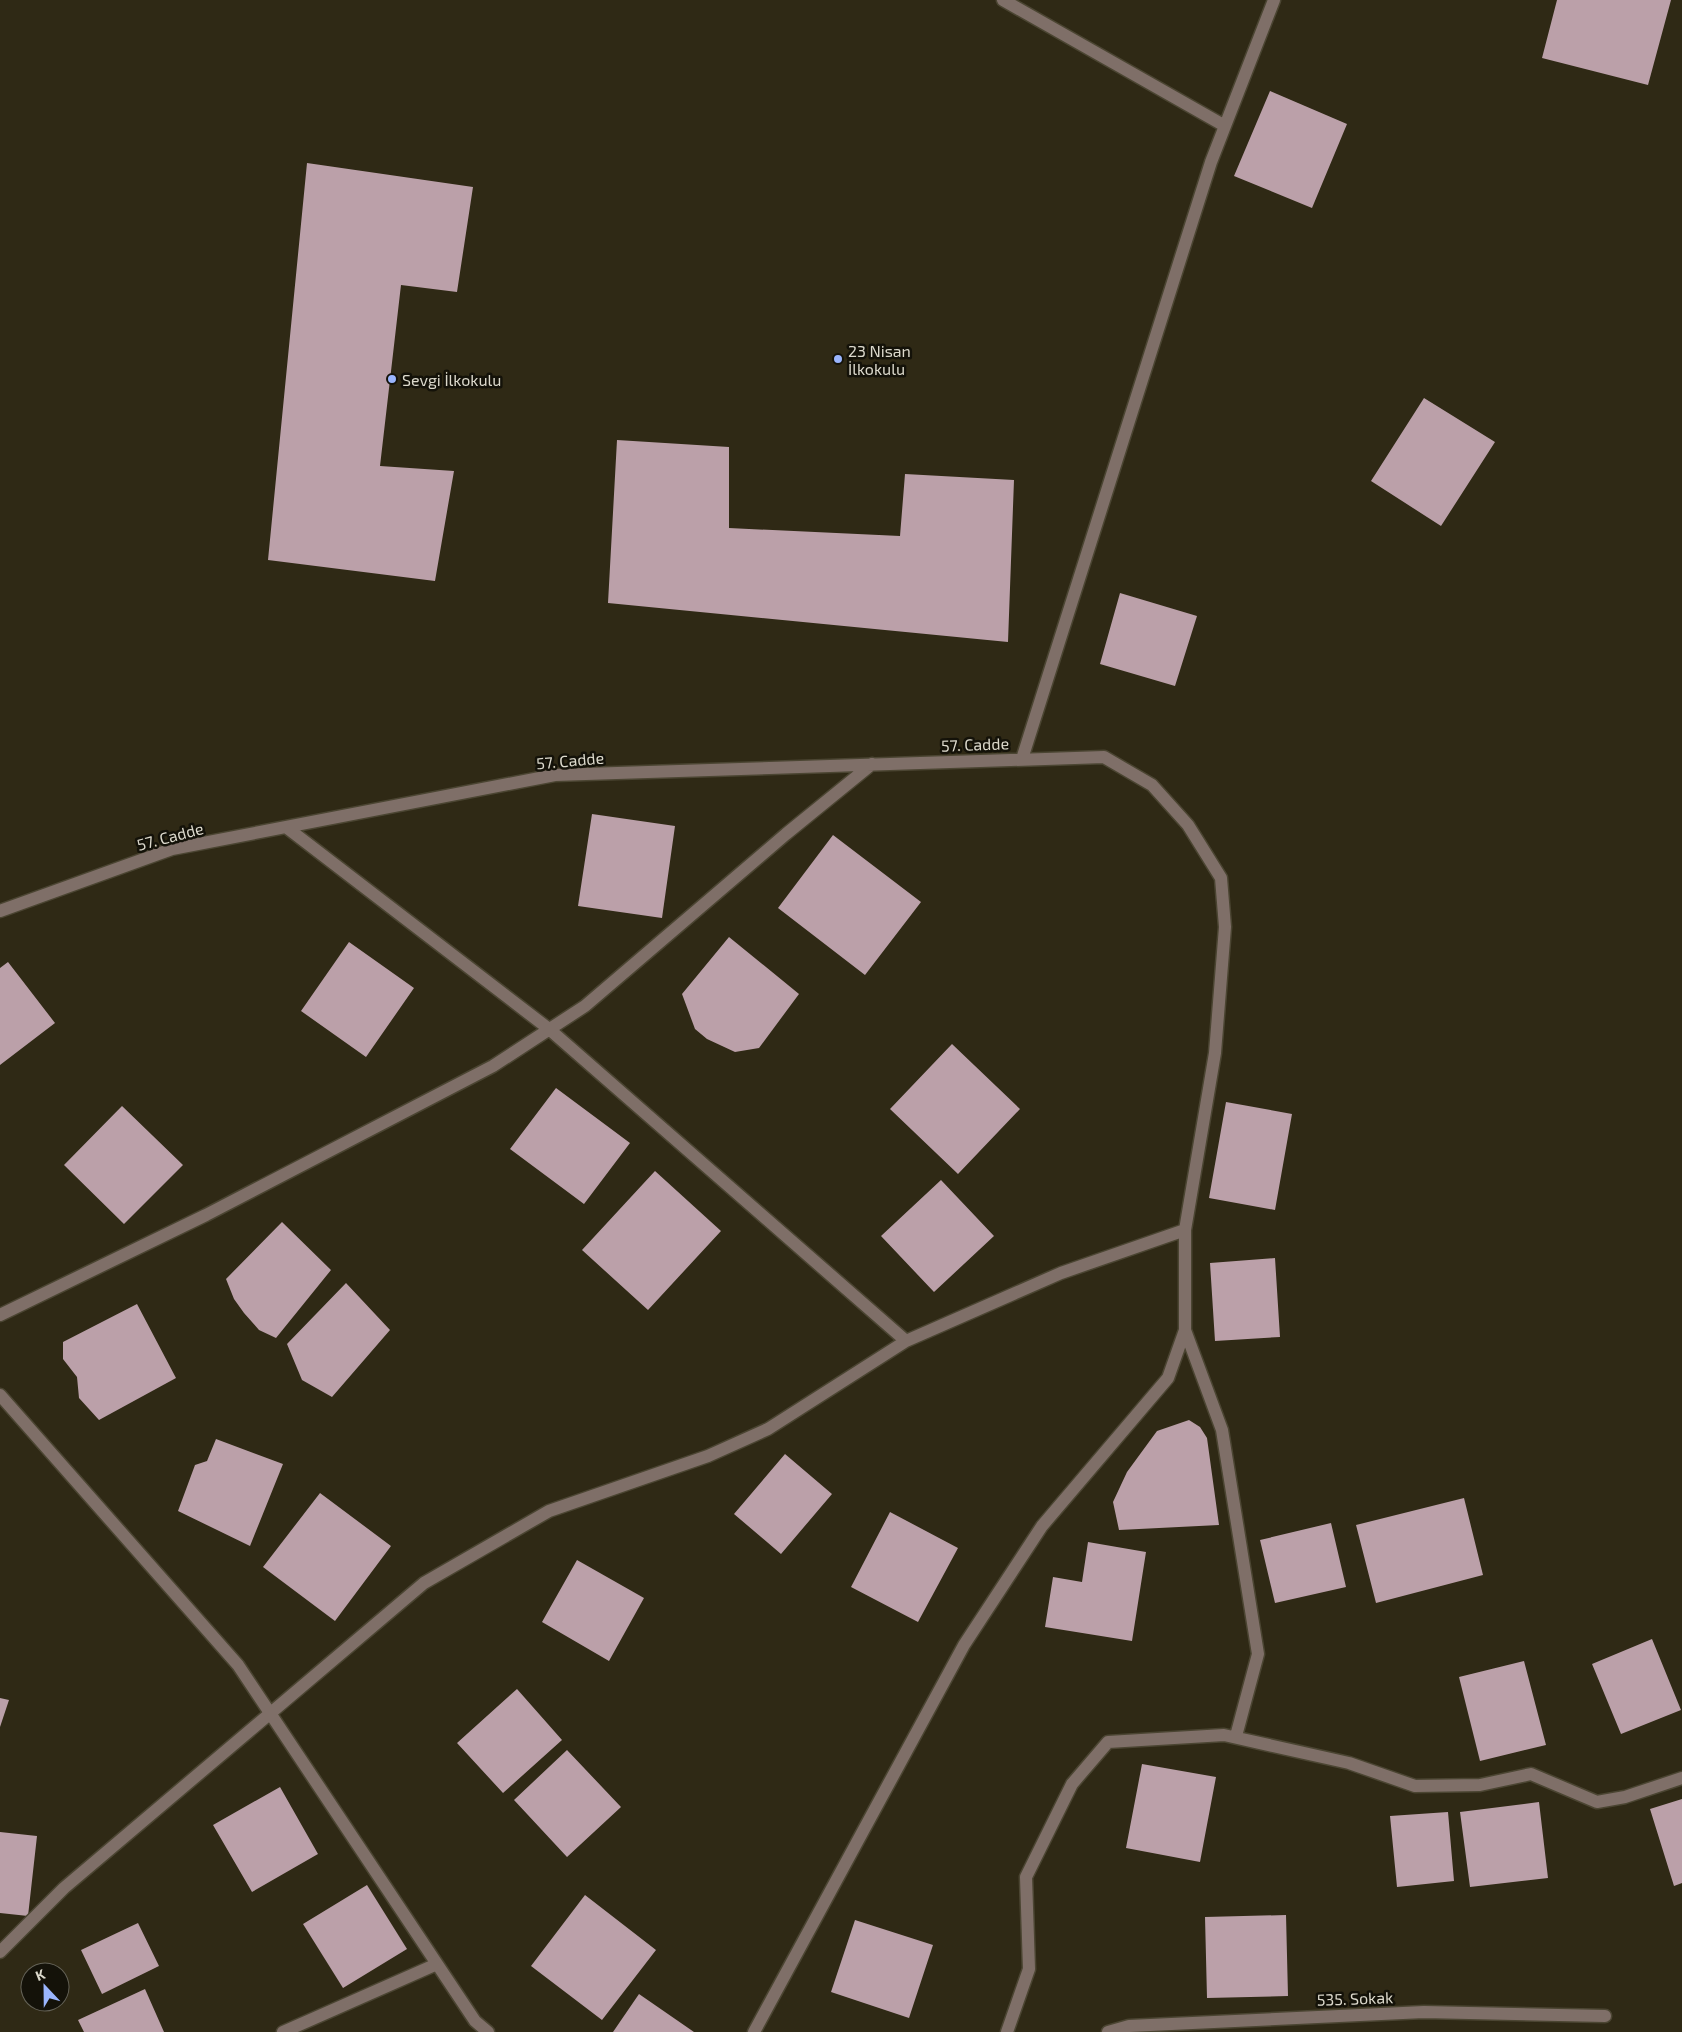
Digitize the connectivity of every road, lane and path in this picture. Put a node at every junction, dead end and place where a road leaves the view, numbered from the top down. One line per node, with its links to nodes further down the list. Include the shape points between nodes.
1 (1003, 0): 3 (street)
2 (1274, 0): 3 (street)
3 (1225, 126): 4 (street)
4 (1022, 759): 5 (street, 57. Cadde); 9 (street, 57. Cadde, via 1104,757 1152,785 1188,824 1221,878 1224,927 1215,1053)
5 (872, 764): 6 (street, 57. Cadde, via 555,775); 8 (street, via 585,1006)
6 (286, 827): 7 (street, 57. Cadde, via 172,849); 8 (street)
7 (0, 910)
8 (549, 1029): 10 (street, via 493,1066 206,1216); 12 (street)
9 (1185, 1230): 11 (street, 57. Cadde); 12 (street, via 1061,1273)
10 (0, 1315)
11 (1185, 1330): 15 (street, via 1222,1430 1258,1654); 22 (street, via 1168,1378 1042,1526 964,1645)
12 (906, 1341): 14 (street, via 768,1429 708,1456 550,1511 424,1583)
13 (0, 1395): 14 (street, via 238,1665)
14 (270, 1713): 17 (street, via 64,1888); 18 (street)
15 (1236, 1736): 16 (street, via 1349,1762 1415,1786 1480,1785 1531,1774 1597,1802 1625,1798); 23 (street, via 1224,1734 1108,1742 1072,1784 1026,1877 1029,1968)
16 (1682, 1778)
17 (0, 1952)
18 (437, 1964): 20 (street); 21 (street, via 475,2021)
19 (1605, 2016): 24 (street, 535. Sokak, via 1424,2012 1129,2026)
20 (283, 2032)
21 (488, 2032)
22 (754, 2032)
23 (1007, 2032)
24 (1108, 2032)

